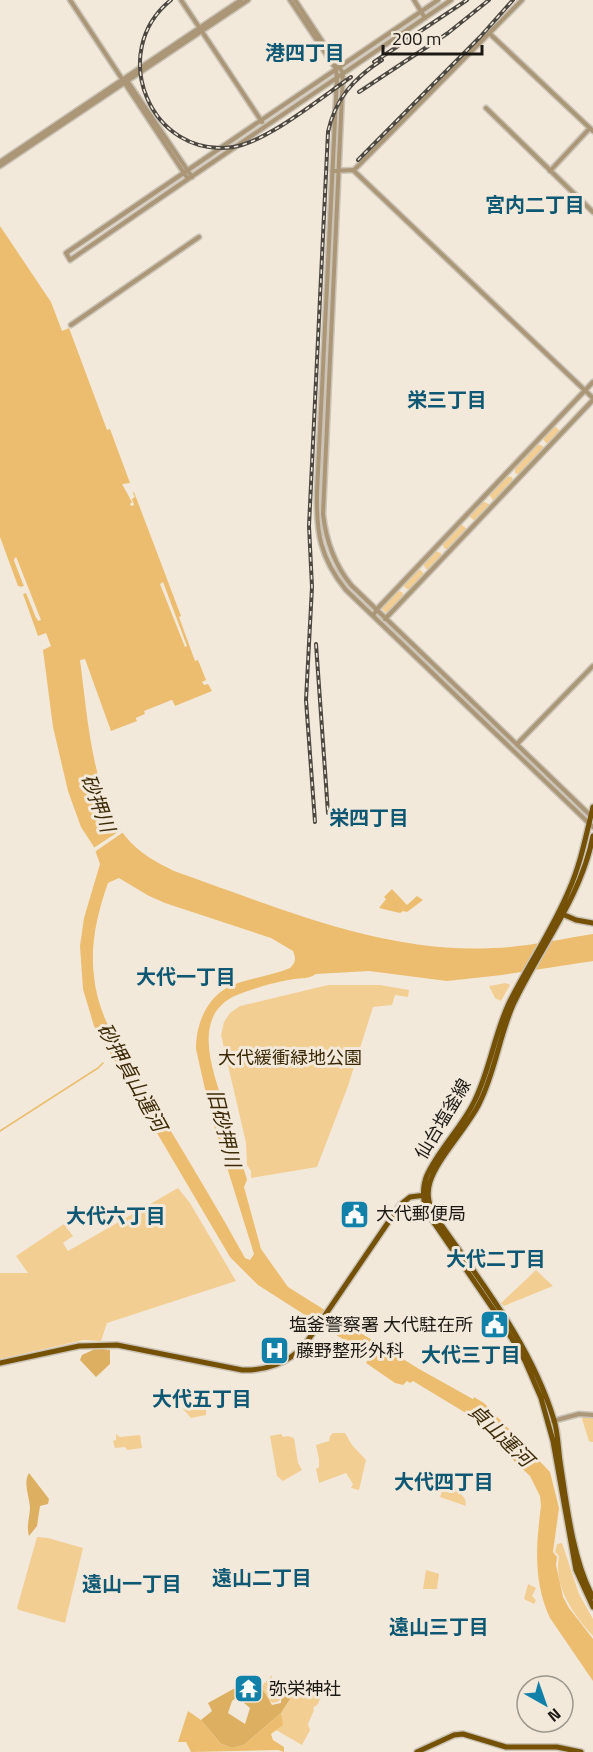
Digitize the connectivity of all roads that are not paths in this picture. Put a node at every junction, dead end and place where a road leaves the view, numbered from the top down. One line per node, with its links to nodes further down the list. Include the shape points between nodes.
1 (70, 0): 18 (street)
2 (181, 0): 13 (street)
3 (241, 0): 13 (street)
4 (248, 0): 13 (street)
5 (290, 0): 15 (street)
6 (295, 0): 15 (street)
7 (414, 0): 11 (street)
8 (438, 0): 11 (street)
9 (451, 0): 12 (street)
10 (522, 0): 14 (street)
11 (421, 11): 12 (street); 15 (street)
12 (425, 18): 16 (street)
13 (201, 29): 18 (street); 20 (street)
14 (489, 33): 22 (street); 24 (street)
15 (338, 68): 16 (street); 17 (street); 20 (street)
16 (343, 74): 17 (street); 26 (street)
17 (337, 78): 21 (street); 25 (street)
18 (123, 79): 23 (street); 28 (street)
19 (486, 108): 27 (street)
20 (261, 120): 21 (street); 28 (street)
21 (266, 126): 29 (street)
22 (592, 130): 27 (street)
23 (0, 164)
24 (353, 170): 26 (street); 34 (street)
25 (332, 171): 26 (street); 37 (street, via 316,523 334,575)
26 (339, 171): 36 (street, via 323,514 330,549 339,568)
27 (550, 171): 30 (street)
28 (186, 172): 29 (street); 29 (street, via 66,253 70,260)
29 (190, 178)
30 (593, 212)
31 (199, 237): 32 (street)
32 (71, 326)
33 (593, 382): 34 (street)
34 (585, 390): 35 (street); 36 (street)
35 (593, 399): 38 (street)
36 (377, 609): 37 (street); 38 (street)
37 (373, 616): 39 (street)
38 (386, 618): 39 (street); 41 (street)
39 (381, 623): 43 (street)
40 (593, 666): 41 (street)
41 (517, 744): 43 (street)
42 (593, 807): 43 (main road, 仙台塩釜線)
43 (592, 821): 45 (main road, 仙台塩釜線)
44 (593, 836): 45 (main road, 仙台塩釜線, via 581,875)
45 (561, 913): 46 (main road); 47 (main road, 仙台塩釜線, via 526,976 485,1090 472,1117 431,1178)
46 (593, 923)
47 (426, 1195): 48 (main road, via 410,1197 400,1205 304,1346 279,1364 242,1370 117,1345 79,1346); 50 (main road, via 435,1216 522,1345 540,1382)
48 (0, 1363)
49 (593, 1415): 50 (street, via 579,1414)
50 (552, 1422): 51 (main road, via 580,1565); 52 (main road, via 576,1570)
51 (593, 1597)
52 (593, 1607)
53 (417, 1752): 54 (main road, via 463,1734 511,1748 557,1747)
54 (580, 1752)

